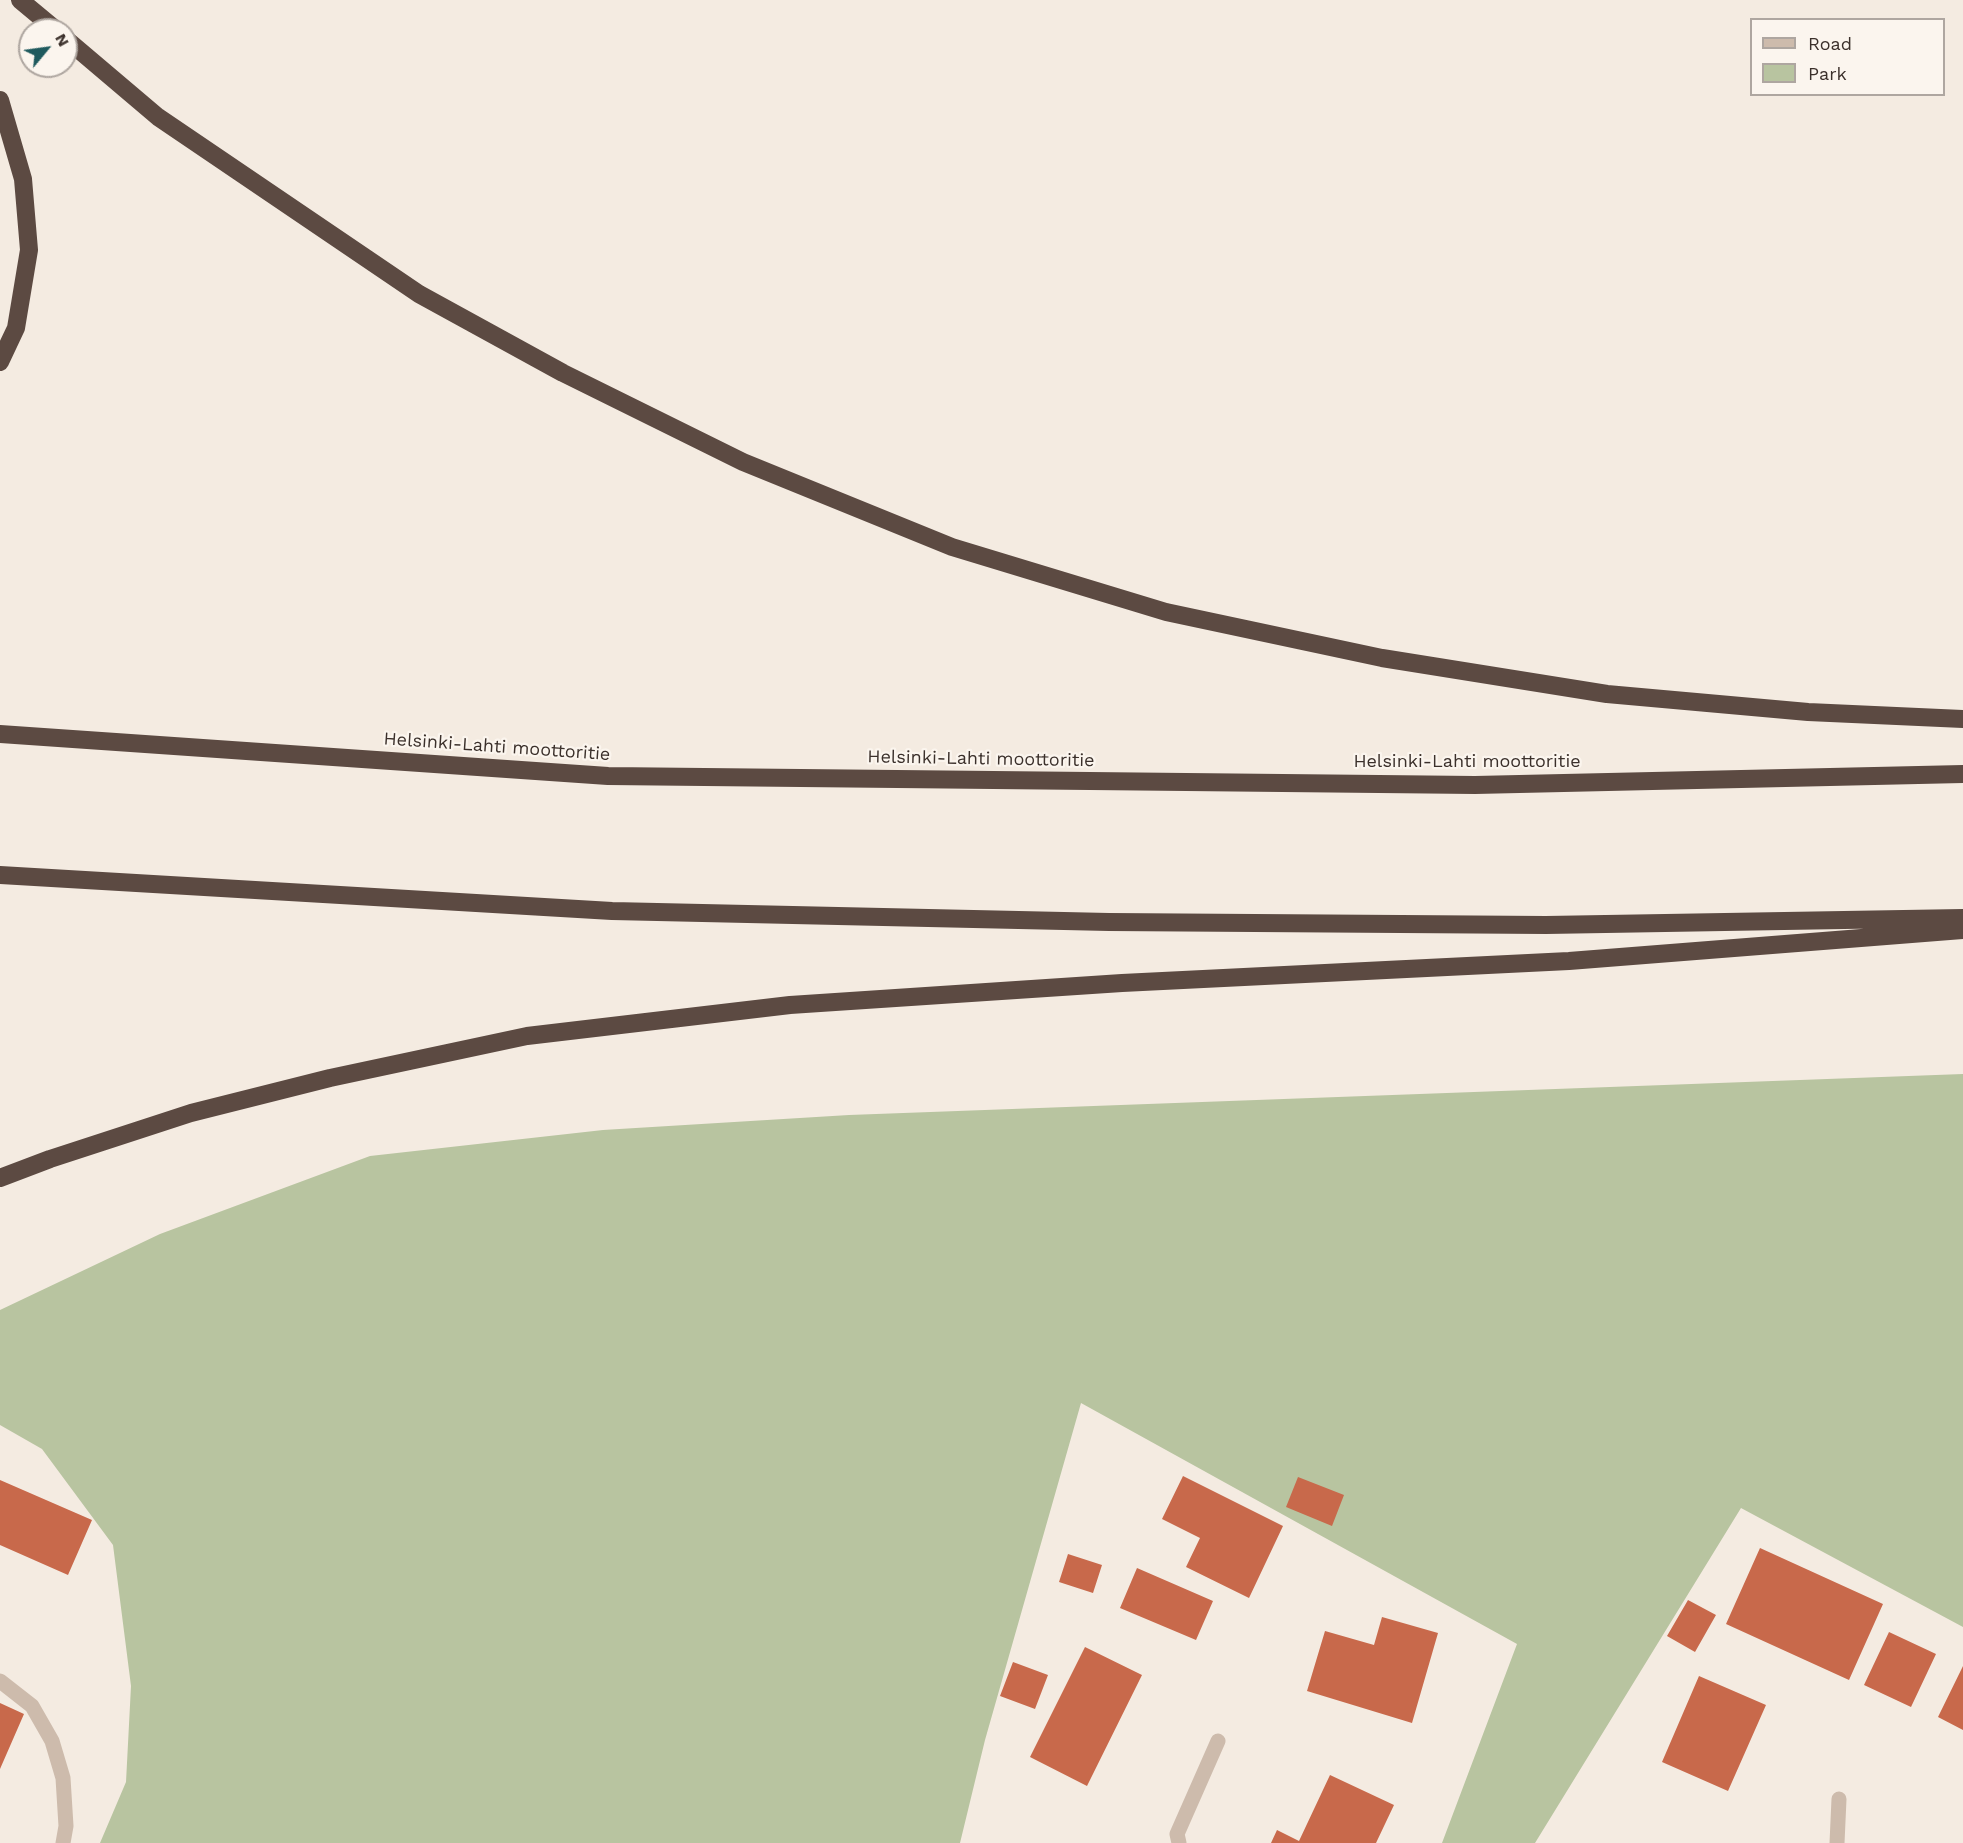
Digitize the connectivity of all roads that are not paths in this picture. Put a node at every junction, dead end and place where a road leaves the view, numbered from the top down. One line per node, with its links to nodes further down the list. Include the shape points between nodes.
1 (20, 0): 2 (highway)
2 (42, 18)
3 (78, 49): 6 (highway, via 158,117 419,294 562,373 743,462 952,547 1166,612 1382,658 1607,694 1808,712)
4 (0, 100): 5 (highway, via 23,179 29,250 16,328)
5 (0, 362)
6 (1963, 719)
7 (0, 734): 8 (highway, Helsinki-Lahti moottoritie, via 608,776 1475,785)
8 (1963, 774)
9 (0, 875): 10 (highway, via 612,911 1546,926)
10 (1963, 918)
11 (1963, 930): 12 (highway, via 1569,960 802,1004 527,1036 330,1078 191,1113)
12 (0, 1178)
13 (0, 1681): 16 (street, via 32,1706 52,1742 63,1778)
14 (1218, 1741): 17 (street, via 1177,1834)
15 (1839, 1799): 18 (street)
16 (63, 1843)
17 (1179, 1843)
18 (1837, 1843)

